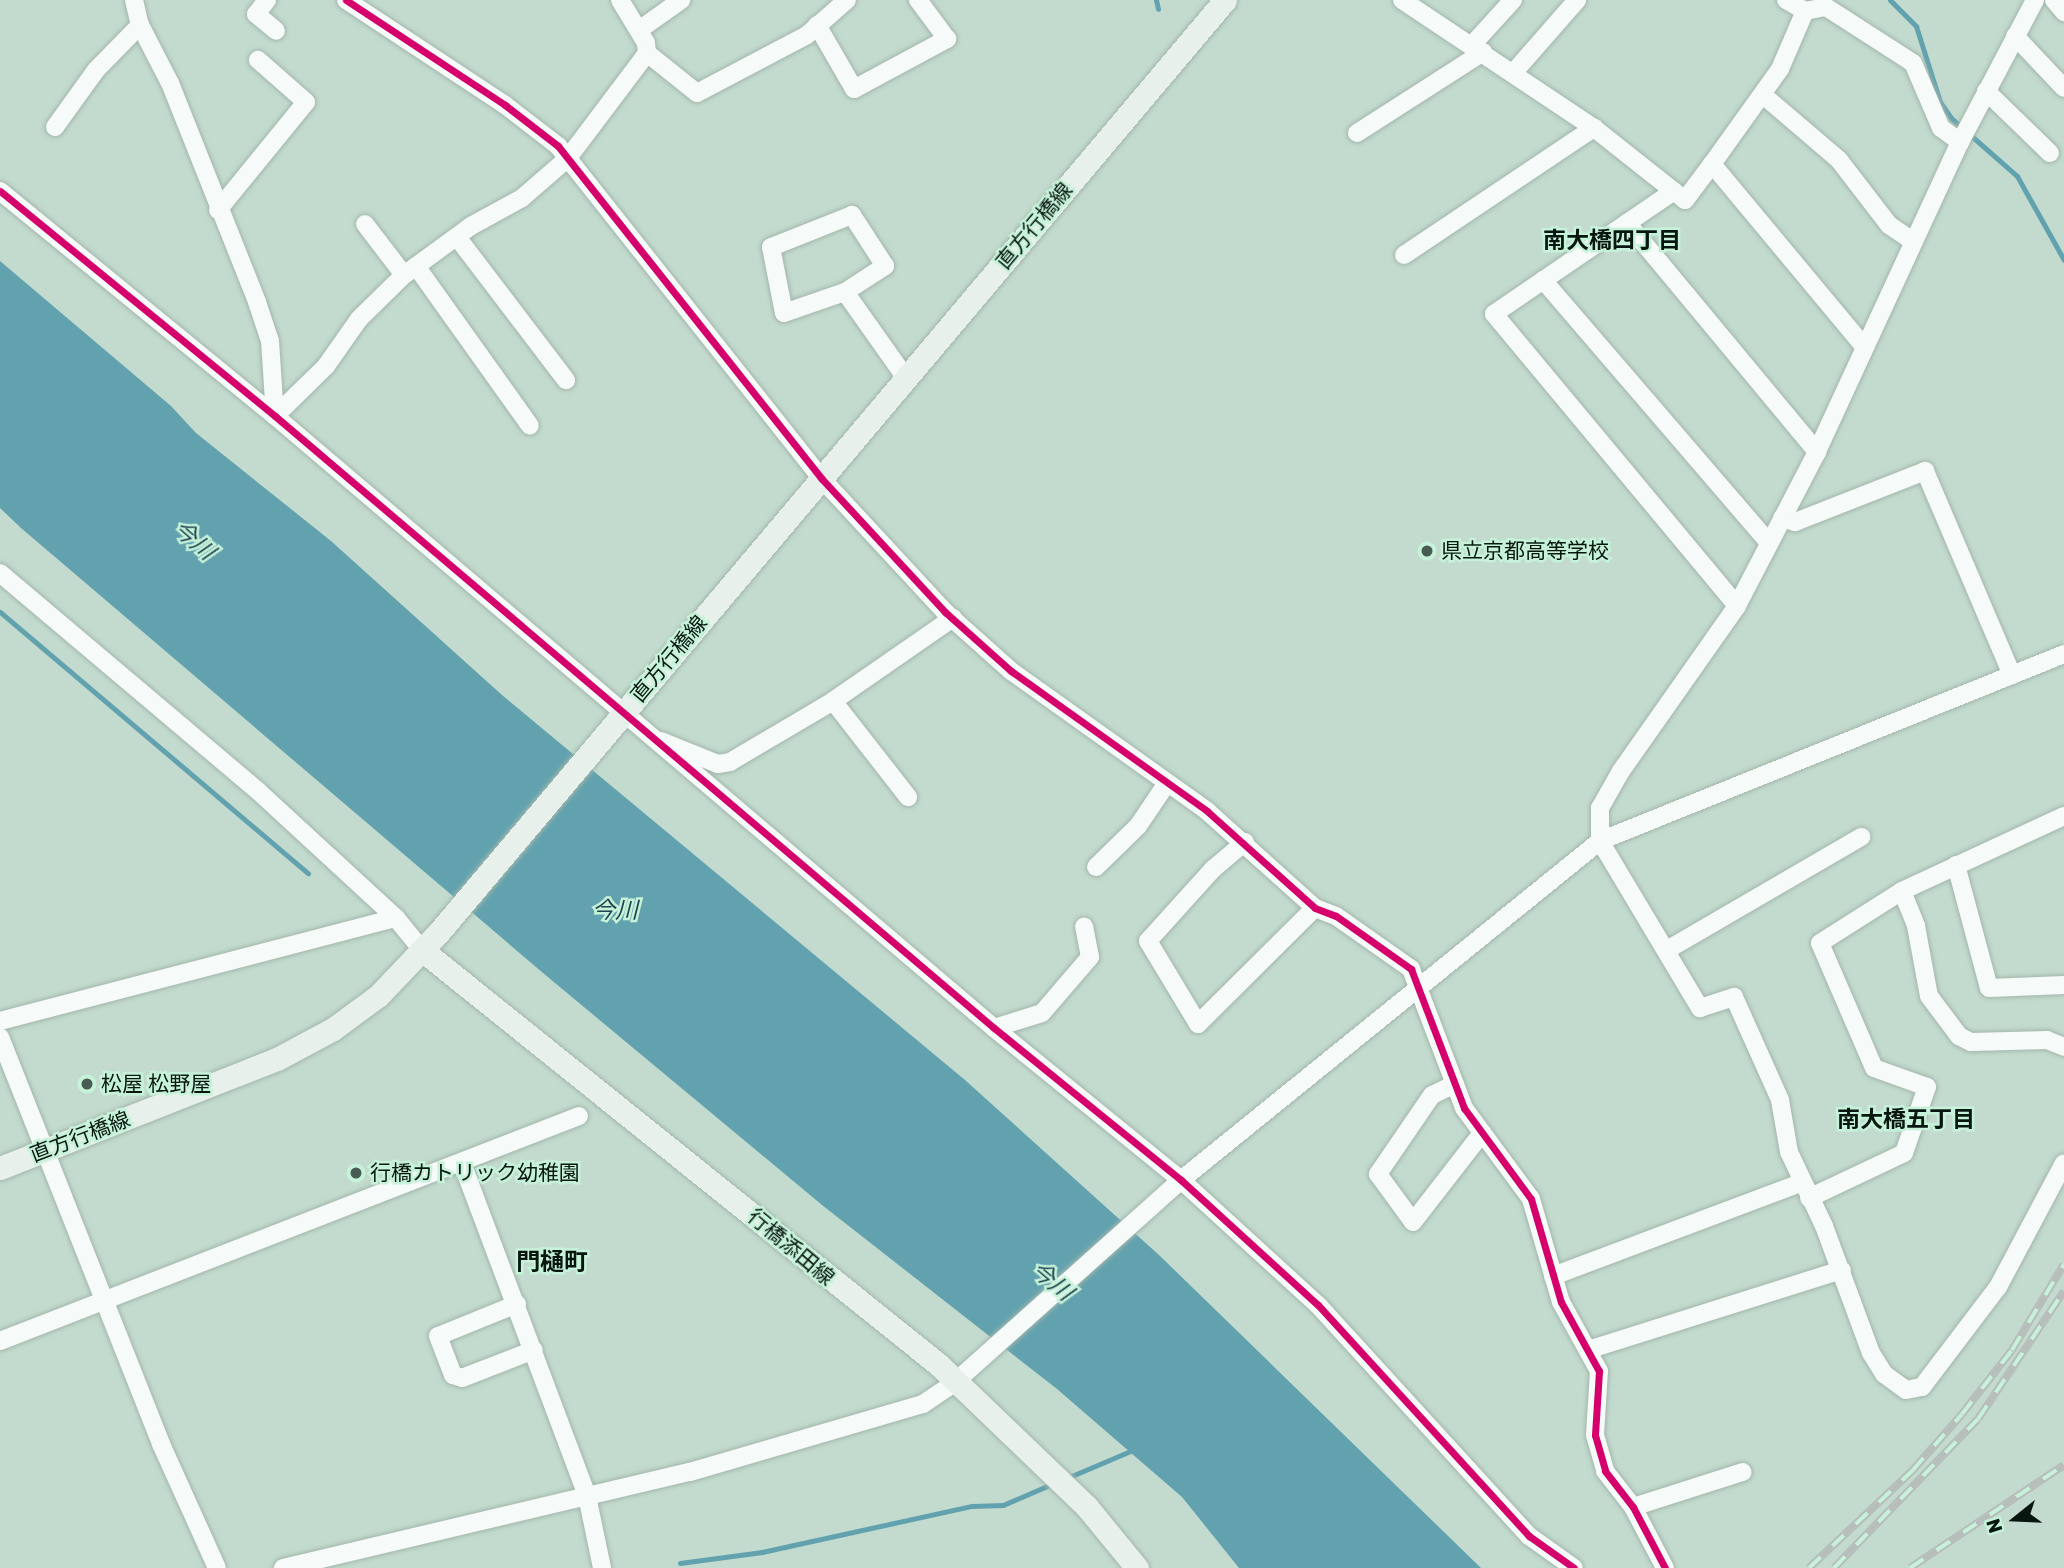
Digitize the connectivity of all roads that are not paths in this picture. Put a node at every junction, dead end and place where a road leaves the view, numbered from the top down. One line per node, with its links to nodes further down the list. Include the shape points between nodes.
1 (134, 0): 17 (street)
2 (267, 0): 20 (street, via 256,15)
3 (346, 0): 34 (street, via 505,105)
4 (620, 0): 19 (street)
5 (681, 0): 19 (street)
6 (847, 0): 18 (street)
7 (918, 0): 18 (street, via 947,39 854,89)
8 (1225, 0): 48 (main road, 直方行橋線)
9 (1402, 0): 22 (street)
10 (1513, 0): 22 (street)
11 (1577, 0): 25 (street)
12 (1786, 0): 15 (street)
13 (2035, 0): 21 (street)
14 (2054, 0): 16 (street)
15 (1805, 11): 28 (street); 32 (street, via 1826,7 1913,62 1941,128)
16 (2064, 12)
17 (140, 25): 29 (street, via 96,70); 38 (street, via 170,83)
18 (817, 25): 23 (street, via 697,93)
19 (639, 30): 23 (street)
20 (276, 31)
21 (2015, 36): 26 (street); 27 (street)
22 (1477, 48): 25 (street); 31 (street)
23 (647, 53): 34 (street)
24 (258, 60): 38 (street, via 306,102)
25 (1514, 72): 30 (street)
26 (2064, 88)
27 (1986, 91): 32 (street); 33 (street)
28 (1763, 94): 35 (street); 42 (street, via 1839,160 1889,225)
29 (55, 127)
30 (1594, 128): 37 (street); 43 (street)
31 (1357, 133)
32 (1960, 142): 42 (street)
33 (2050, 153)
34 (568, 158): 41 (street, via 522,198); 53 (street)
35 (1712, 164): 37 (street, via 1685,200); 47 (street)
36 (0, 191): 50 (street)
37 (1674, 191): 39 (street)
38 (218, 210): 50 (street, via 271,341)
39 (1627, 223): 45 (street); 52 (street)
40 (365, 224): 44 (street)
41 (457, 237): 44 (street); 49 (street)
42 (1913, 241): 47 (street)
43 (1404, 255)
44 (410, 270): 50 (street, via 359,319 326,366); 51 (street)
45 (1543, 280): 55 (street); 57 (street, via 1494,314)
46 (845, 292): 46 (street, via 784,313 771,247 852,215 884,266); 48 (street)
47 (1863, 345): 52 (street)
48 (906, 378): 53 (main road, 直方行橋線)
49 (566, 380)
50 (275, 416): 62 (street)
51 (530, 426)
52 (1816, 452): 54 (street)
53 (821, 478): 58 (street); 62 (main road, 直方行橋線)
54 (1782, 518): 55 (street); 60 (street, via 1795,522 1926,471)
55 (1769, 543): 57 (street)
56 (0, 573): 74 (street, via 258,791)
57 (1737, 606): 68 (street, via 1621,771 1600,808)
58 (953, 618): 61 (street); 64 (street, via 1011,671)
59 (2064, 654): 60 (street)
60 (2012, 675): 68 (street)
61 (833, 701): 63 (street, via 722,764 671,742); 65 (street)
62 (618, 718): 63 (street); 76 (main road, 直方行橋線)
63 (654, 740): 81 (street)
64 (1167, 783): 69 (street); 71 (street, via 1138,825)
65 (908, 797)
66 (2064, 816): 70 (street)
67 (1861, 837): 77 (street)
68 (1600, 841): 77 (street); 79 (street)
69 (1245, 842): 73 (street); 73 (street, via 1213,869 1148,941 1198,1024)
70 (1956, 865): 72 (street); 78 (street, via 1989,988)
71 (1096, 867)
72 (1902, 891): 83 (street, via 1916,926 1929,996 1959,1036 1971,1042 2047,1040); 92 (street, via 1820,943 1874,1068 1927,1087 1903,1153)
73 (1315, 908): 79 (street, via 1336,916 1411,969)
74 (396, 918): 76 (street); 80 (street)
75 (1084, 927): 81 (street, via 1090,957 1042,1013)
76 (422, 950): 87 (main road, 直方行橋線, via 378,996 333,1029 277,1059); 100 (main road, 行橋添田線, via 939,1366)
77 (1667, 950): 92 (street, via 1700,1008 1734,996 1780,1100 1789,1152)
78 (2064, 985)
79 (1421, 989): 84 (street); 91 (street)
80 (0, 1021)
81 (994, 1028): 91 (street)
82 (0, 1037): 87 (street)
83 (2064, 1047)
84 (1455, 1084): 86 (street, via 1464,1108); 86 (street, via 1432,1095 1378,1174 1413,1222)
85 (579, 1116): 88 (street)
86 (1482, 1133): 94 (street, via 1531,1199)
87 (45, 1150): 90 (main road, 直方行橋線); 95 (street)
88 (462, 1163): 95 (street); 96 (street)
89 (2064, 1163): 93 (street, via 1998,1287 1923,1387 1906,1390 1884,1374 1871,1353)
90 (0, 1168)
91 (1181, 1180): 100 (street); 108 (street, via 1318,1304 1529,1536)
92 (1805, 1191): 93 (street); 94 (street)
93 (1842, 1270): 98 (street)
94 (1553, 1276): 98 (street, via 1561,1302)
95 (105, 1302): 97 (street); 104 (street)
96 (517, 1304): 99 (street); 99 (street, via 438,1336 453,1375 462,1378)
97 (0, 1342)
98 (1591, 1349): 103 (street, via 1599,1371 1595,1435 1605,1471)
99 (534, 1350): 102 (street)
100 (954, 1383): 102 (street, via 923,1404 690,1472); 107 (main road, 行橋添田線, via 1087,1507)
101 (1743, 1472): 103 (street)
102 (587, 1496): 105 (street); 106 (street)
103 (1633, 1507): 109 (street)
104 (217, 1568)
105 (283, 1568)
106 (602, 1568)
107 (1137, 1568)
108 (1574, 1568)
109 (1665, 1568)

